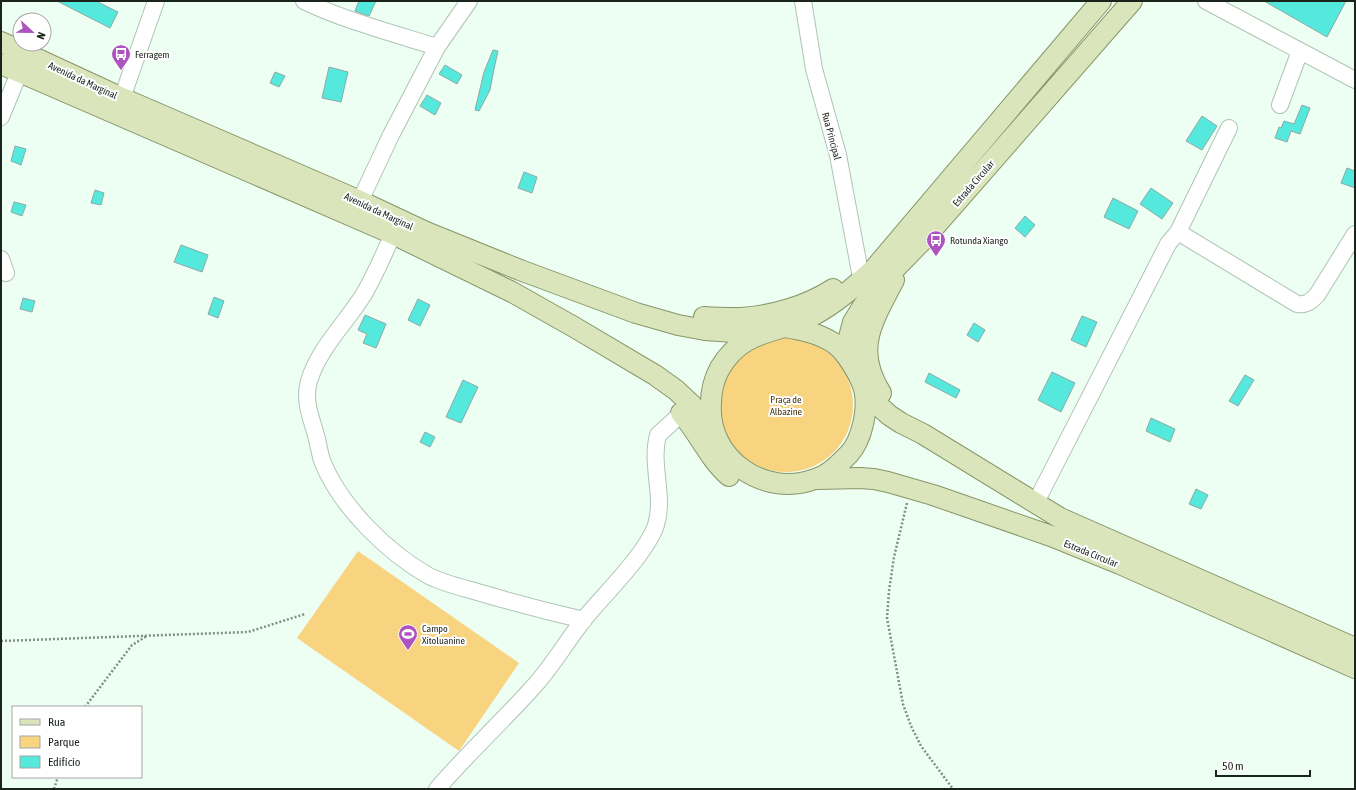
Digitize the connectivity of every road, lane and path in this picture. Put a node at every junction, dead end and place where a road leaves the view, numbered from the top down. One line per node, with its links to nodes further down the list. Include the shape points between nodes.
1 (156, 1): 14 (street)
2 (304, 1): 9 (street, via 368,26)
3 (469, 1): 9 (street)
4 (803, 1): 24 (street, Rua Principal, via 814,69 838,155)
5 (1101, 1): 19 (main road, Estrada Circular)
6 (1132, 1): 23 (main road, Estrada Circular)
7 (1206, 1): 10 (street)
8 (1, 42): 14 (main road, Avenida da Marginal)
9 (437, 47): 18 (street, via 391,135)
10 (1300, 51): 13 (street); 15 (street)
11 (1, 64): 12 (main road, Avenida da Marginal)
12 (19, 73): 16 (street); 21 (main road, Avenida da Marginal)
13 (1355, 80)
14 (122, 98): 18 (main road, Avenida da Marginal)
15 (1280, 105)
16 (1, 117)
17 (1229, 128): 20 (street)
18 (360, 202): 25 (main road, Avenida da Marginal, via 520,270)
19 (908, 229): 24 (main road); 26 (main road, Estrada Circular, via 874,268 836,302 810,317)
20 (1178, 232): 22 (street, via 1297,304 1304,305 1316,295); 35 (street, via 1168,244)
21 (393, 234): 27 (main road, Avenida da Marginal, via 512,292); 37 (street, via 364,293 327,344 309,382 306,399 308,411 323,462 331,479 354,514 402,558 430,576 534,609)
22 (1355, 234)
23 (904, 261): 28 (main road, Estrada Circular, via 885,279 853,322 848,341); 31 (main road, via 875,318 868,338 867,357 871,376 881,394)
24 (860, 272): 25 (main road, via 824,295 798,306 771,313 742,318 695,318)
25 (636, 312): 26 (main road, Avenida da Marginal, via 705,330 733,332)
26 (778, 328): 28 (main road, via 816,333 835,344 849,359); 30 (main road, Estrada Circular, via 751,338 733,351 719,369 712,390 710,412)
27 (634, 363): 29 (main road); 30 (main road, Avenida da Marginal, via 655,375 692,404)
28 (861, 383): 31 (main road, Estrada Circular, via 889,415); 32 (main road, via 866,411 861,433 840,463)
29 (681, 414): 33 (main road, via 723,471 736,482 759,493 793,497 857,487); 37 (street, via 661,431 657,439 659,507 656,526 636,558)
30 (715, 434): 32 (main road, via 727,455 751,475 768,482 792,484)
31 (923, 434): 35 (main road, Estrada Circular)
32 (816, 479): 34 (main road, Estrada Circular, via 874,479)
33 (910, 493): 34 (main road); 46 (path, via 894,557 887,618 903,704 911,726 921,746)
34 (933, 495): 41 (main road, Estrada Circular, via 1051,536)
35 (1035, 504): 40 (main road, Estrada Circular, via 1102,537)
36 (305, 614): 38 (path, via 248,632)
37 (584, 620): 45 (street, via 536,685)
38 (148, 636): 39 (path); 42 (path, via 132,645)
39 (1, 641)
40 (1355, 648)
41 (1355, 668)
42 (86, 706)
43 (58, 778): 44 (path)
44 (54, 789)
45 (436, 789)
46 (953, 789)

